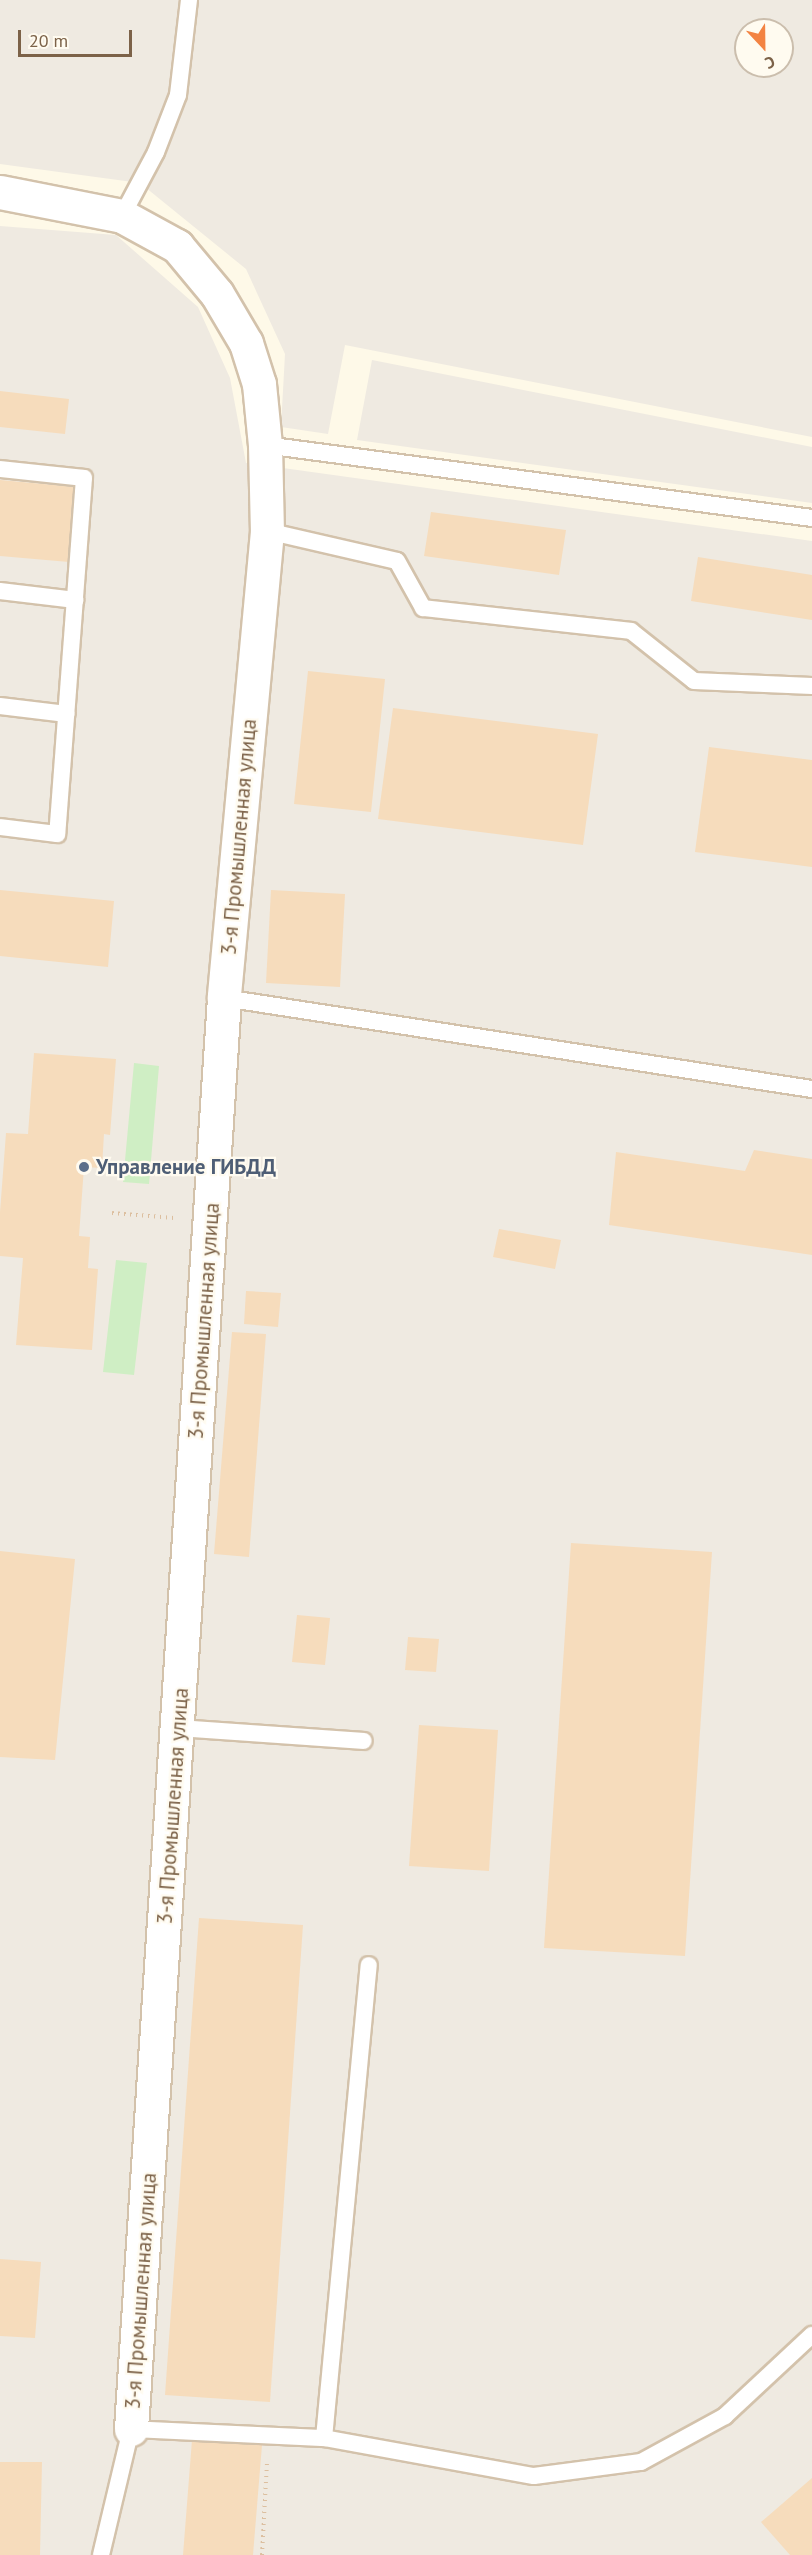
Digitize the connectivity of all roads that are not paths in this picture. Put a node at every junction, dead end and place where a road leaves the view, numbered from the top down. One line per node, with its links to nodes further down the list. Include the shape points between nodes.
1 (189, 0): 3 (lane, via 178,95 156,152)
2 (0, 192): 3 (street, 3-я Промышленная улица)
3 (122, 216): 4 (street, 3-я Промышленная улица, via 177,246 217,294 246,343 259,384)
4 (265, 445): 6 (lane); 7 (street, 3-я Промышленная улица)
5 (0, 469): 9 (lane, via 84,478)
6 (812, 518)
7 (267, 531): 10 (lane, via 397,561 423,608 632,631 694,681); 14 (street, 3-я Промышленная улица)
8 (0, 591): 9 (lane)
9 (75, 600): 12 (lane)
10 (812, 686)
11 (0, 706): 12 (lane)
12 (67, 714): 13 (lane, via 57,834)
13 (0, 827)
14 (224, 998): 15 (lane); 16 (street, 3-я Промышленная улица)
15 (812, 1089)
16 (179, 1728): 17 (lane); 20 (street, 3-я Промышленная улица)
17 (364, 1741)
18 (369, 1965): 21 (lane)
19 (812, 2335): 21 (lane, via 725,2416 641,2463 534,2476)
20 (131, 2429): 21 (lane); 22 (lane)
21 (324, 2438)
22 (101, 2555)

